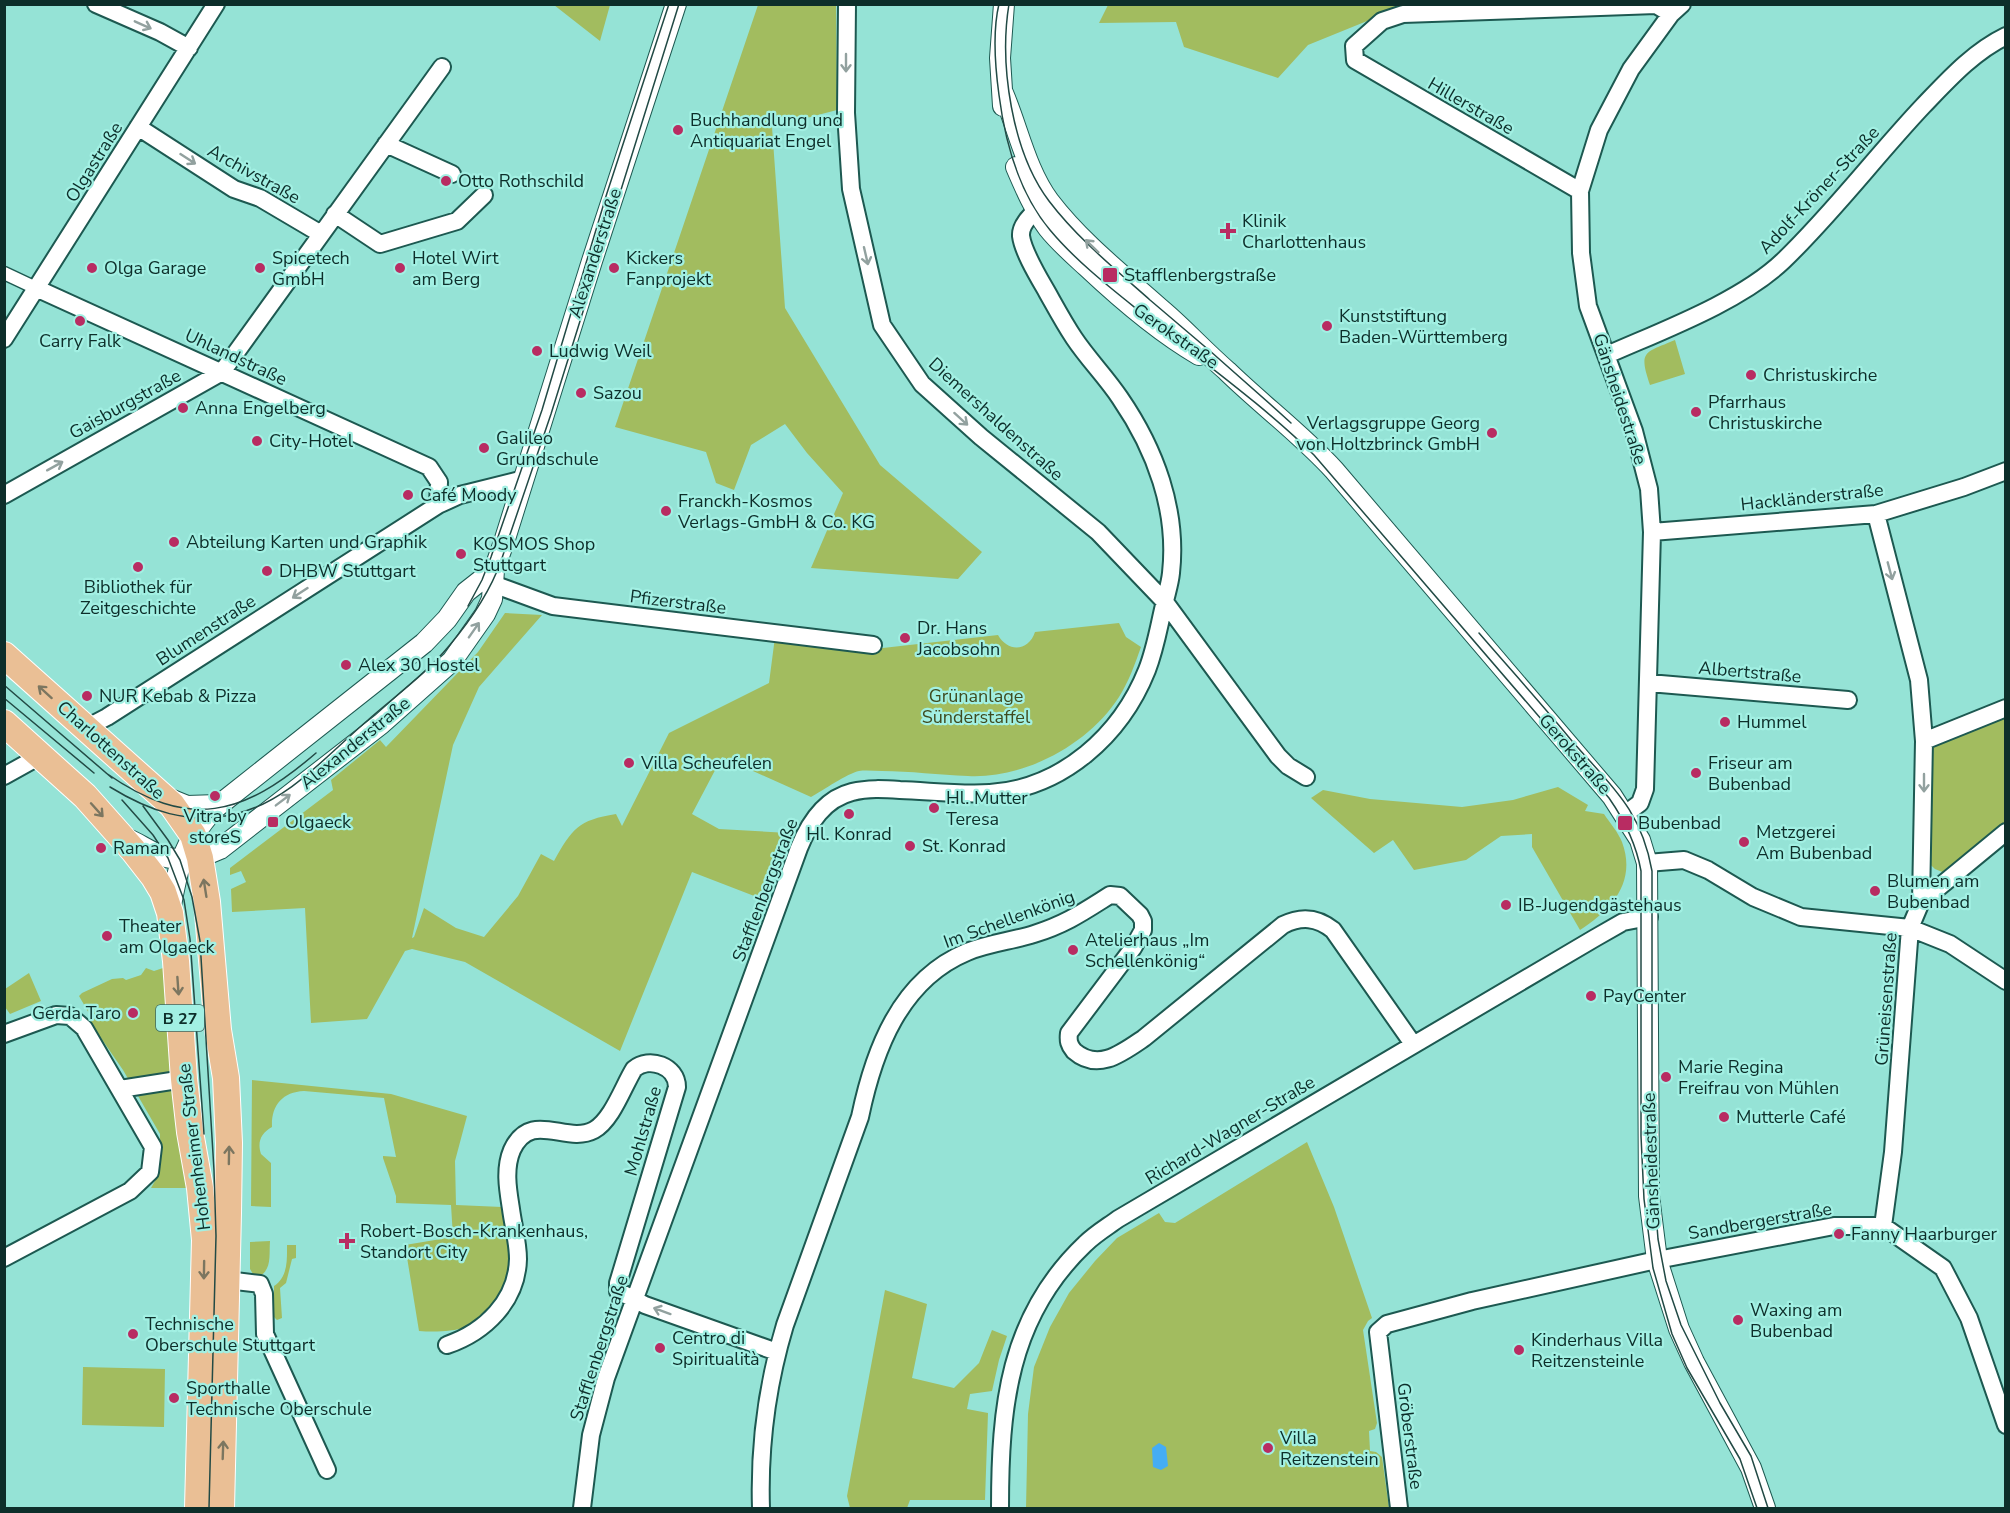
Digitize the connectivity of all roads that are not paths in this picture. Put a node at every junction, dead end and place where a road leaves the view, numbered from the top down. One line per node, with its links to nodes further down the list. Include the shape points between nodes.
1 (96, 4): 8 (street, one-way to 8)
2 (216, 4): 8 (street, Olgastraße)
3 (676, 4): 24 (street, Alexanderstraße)
4 (847, 4): 30 (street, Diemershaldenstraße, one-way to 30, via 846,113 851,189 882,325 922,384 1098,532)
5 (1004, 4): 15 (street, Gerokstraße, via 1000,58 1003,129 1013,159)
6 (1676, 9): 13 (street, Gänsheidestraße, via 1631,69 1599,130); 13 (street, Hillerstraße, via 1656,5 1403,14 1382,21 1354,46 1355,60)
7 (2006, 36): 21 (street, Adolf-Kröner-Straße, via 1986,45 1952,76 1781,263 1740,292)
8 (189, 48): 10 (street, Olgastraße)
9 (442, 68): 11 (street, Gaisburgstraße)
10 (138, 128): 17 (street, Archivstraße, one-way to 17, via 234,189 260,198); 19 (street, Olgastraße)
11 (386, 144): 12 (street); 16 (street, Gaisburgstraße)
12 (452, 174)
13 (1580, 191): 21 (street, Gänsheidestraße, via 1581,253 1588,306)
14 (484, 195): 16 (street, via 458,221 380,244)
15 (1042, 205): 30 (street, Stafflenbergstraße, via 1023,226 1025,248 1074,338 1130,412 1160,474 1171,534 1172,572); 44 (street, Gerokstraße, via 1050,230 1105,283 1183,346 1227,372 1334,470)
16 (335, 214): 17 (street, Gaisburgstraße)
17 (321, 234): 22 (street, Gaisburgstraße)
18 (4, 273): 19 (street, Uhlandstraße)
19 (38, 288): 20 (street, Olgastraße); 22 (street, Uhlandstraße)
20 (4, 339)
21 (1607, 355): 28 (street, Gänsheidestraße, via 1634,431 1649,489)
22 (222, 372): 25 (street, Gaisburgstraße, one-way to 22); 26 (street, Uhlandstraße, via 429,467 439,482)
23 (2006, 471): 27 (street, Hackländerstraße)
24 (524, 479): 26 (street, via 460,495); 29 (street, Alexanderstraße)
25 (4, 495)
26 (438, 505): 37 (street, Blumenstraße, one-way to 37)
27 (1876, 514): 28 (street, Hackländerstraße); 38 (street, Grüneisenstraße, one-way to 38, via 1919,680)
28 (1652, 532): 33 (street, Gänsheidestraße)
29 (489, 578): 31 (street, Pfizerstraße, via 553,606); 43 (street, Alexanderstraße, via 466,592 424,643); 47 (street, Alexanderstraße, one-way to 29, via 220,849 381,724 452,661 492,599)
30 (1165, 602): 41 (street, Diemershaldenstraße, via 1278,756); 62 (street, Stafflenbergstraße, via 1155,649 1130,704 1111,731 1071,766 1026,786 990,793 884,789 850,792 833,800 811,822 798,848)
31 (873, 645)
32 (4, 656): 37 (main road, Charlottenstraße / B 27, one-way to 32)
33 (1649, 683): 34 (street, Albertstraße); 44 (street, Gänsheidestraße, via 1646,789 1640,803)
34 (1848, 700)
35 (2006, 708): 38 (street)
36 (4, 723): 39 (main road, B 27)
37 (86, 728): 42 (main road, Charlottenstraße / B 27)
38 (1924, 741): 49 (street, Grüneisenstraße, one-way to 49)
39 (40, 756): 40 (street); 46 (main road, B 27, one-way to 46, via 85,796)
40 (4, 776)
41 (1306, 777)
42 (162, 796): 43 (street, via 187,806); 47 (main road, Charlottenstraße / B 27, via 182,817)
43 (218, 805): 47 (street, Alexanderstraße)
44 (1624, 815): 48 (street, Gerokstraße, via 1640,840)
45 (2006, 832): 49 (street)
46 (122, 838): 47 (street, via 138,842 154,853); 50 (main road, Hohenheimer Straße / B 27, via 154,877)
47 (191, 851): 50 (street); 61 (main road, Hohenheimer Straße / B 27, one-way to 47, via 226,1078 207,902)
48 (1647, 863): 51 (street, Gänsheidestraße); 52 (street, via 1684,860 1801,917)
49 (1921, 902): 52 (street, Grüneisenstraße)
50 (170, 914): 56 (main road, Hohenheimer Straße / B 27, one-way to 56)
51 (1649, 917): 55 (street, Richard-Wagner-Straße, via 1623,922); 60 (street, Gänsheidestraße, via 1649,1196)
52 (1910, 928): 53 (street, via 1950,944); 58 (street, Grüneisenstraße, via 1893,1152)
53 (2006, 981)
54 (4, 1034): 57 (street, via 56,1015 70,1016 84,1028)
55 (1413, 1044): 65 (street, Im Schellenkönig, via 1333,930 1309,918 1283,925 1144,1038 1096,1062 1079,1055 1068,1038 1143,930 1142,918 1122,898 1110,895 1050,929 956,957 915,989 886,1033); 72 (street, Richard-Wagner-Straße, via 1118,1218 1064,1266 1030,1318 1015,1358 1003,1418)
56 (184, 1079): 57 (street); 68 (main road, Hohenheimer Straße / B 27, one-way to 68, via 205,1240)
57 (120, 1089): 59 (street, via 153,1147 150,1172 130,1191)
58 (1883, 1226): 60 (street, Sandbergerstraße, via 1834,1226); 66 (street, via 1943,1268 1969,1318)
59 (4, 1258)
60 (1657, 1260): 63 (street, Sandbergerstraße, via 1472,1301 1387,1324); 74 (street, Gänsheidestraße, via 1679,1329 1751,1468)
61 (227, 1280): 67 (street, via 260,1284 265,1334); 69 (main road, Hohenheimer Straße / B 27, one-way to 61)
62 (634, 1300): 64 (street, Mohlstraße, via 617,1286 677,1084 670,1070 649,1062 634,1069 597,1128 576,1134 535,1130 518,1141 511,1153 507,1178 518,1259 513,1286 492,1318); 65 (street, one-way to 62); 70 (street, Stafflenbergstraße, via 595,1416)
63 (1378, 1332): 73 (street, Gröberstraße)
64 (447, 1345)
65 (777, 1352): 71 (street, Im Schellenkönig, via 762,1440)
66 (2006, 1425)
67 (327, 1470)
68 (198, 1509)
69 (221, 1509)
70 (582, 1509)
71 (761, 1509)
72 (1000, 1509)
73 (1399, 1509)
74 (1765, 1509)

